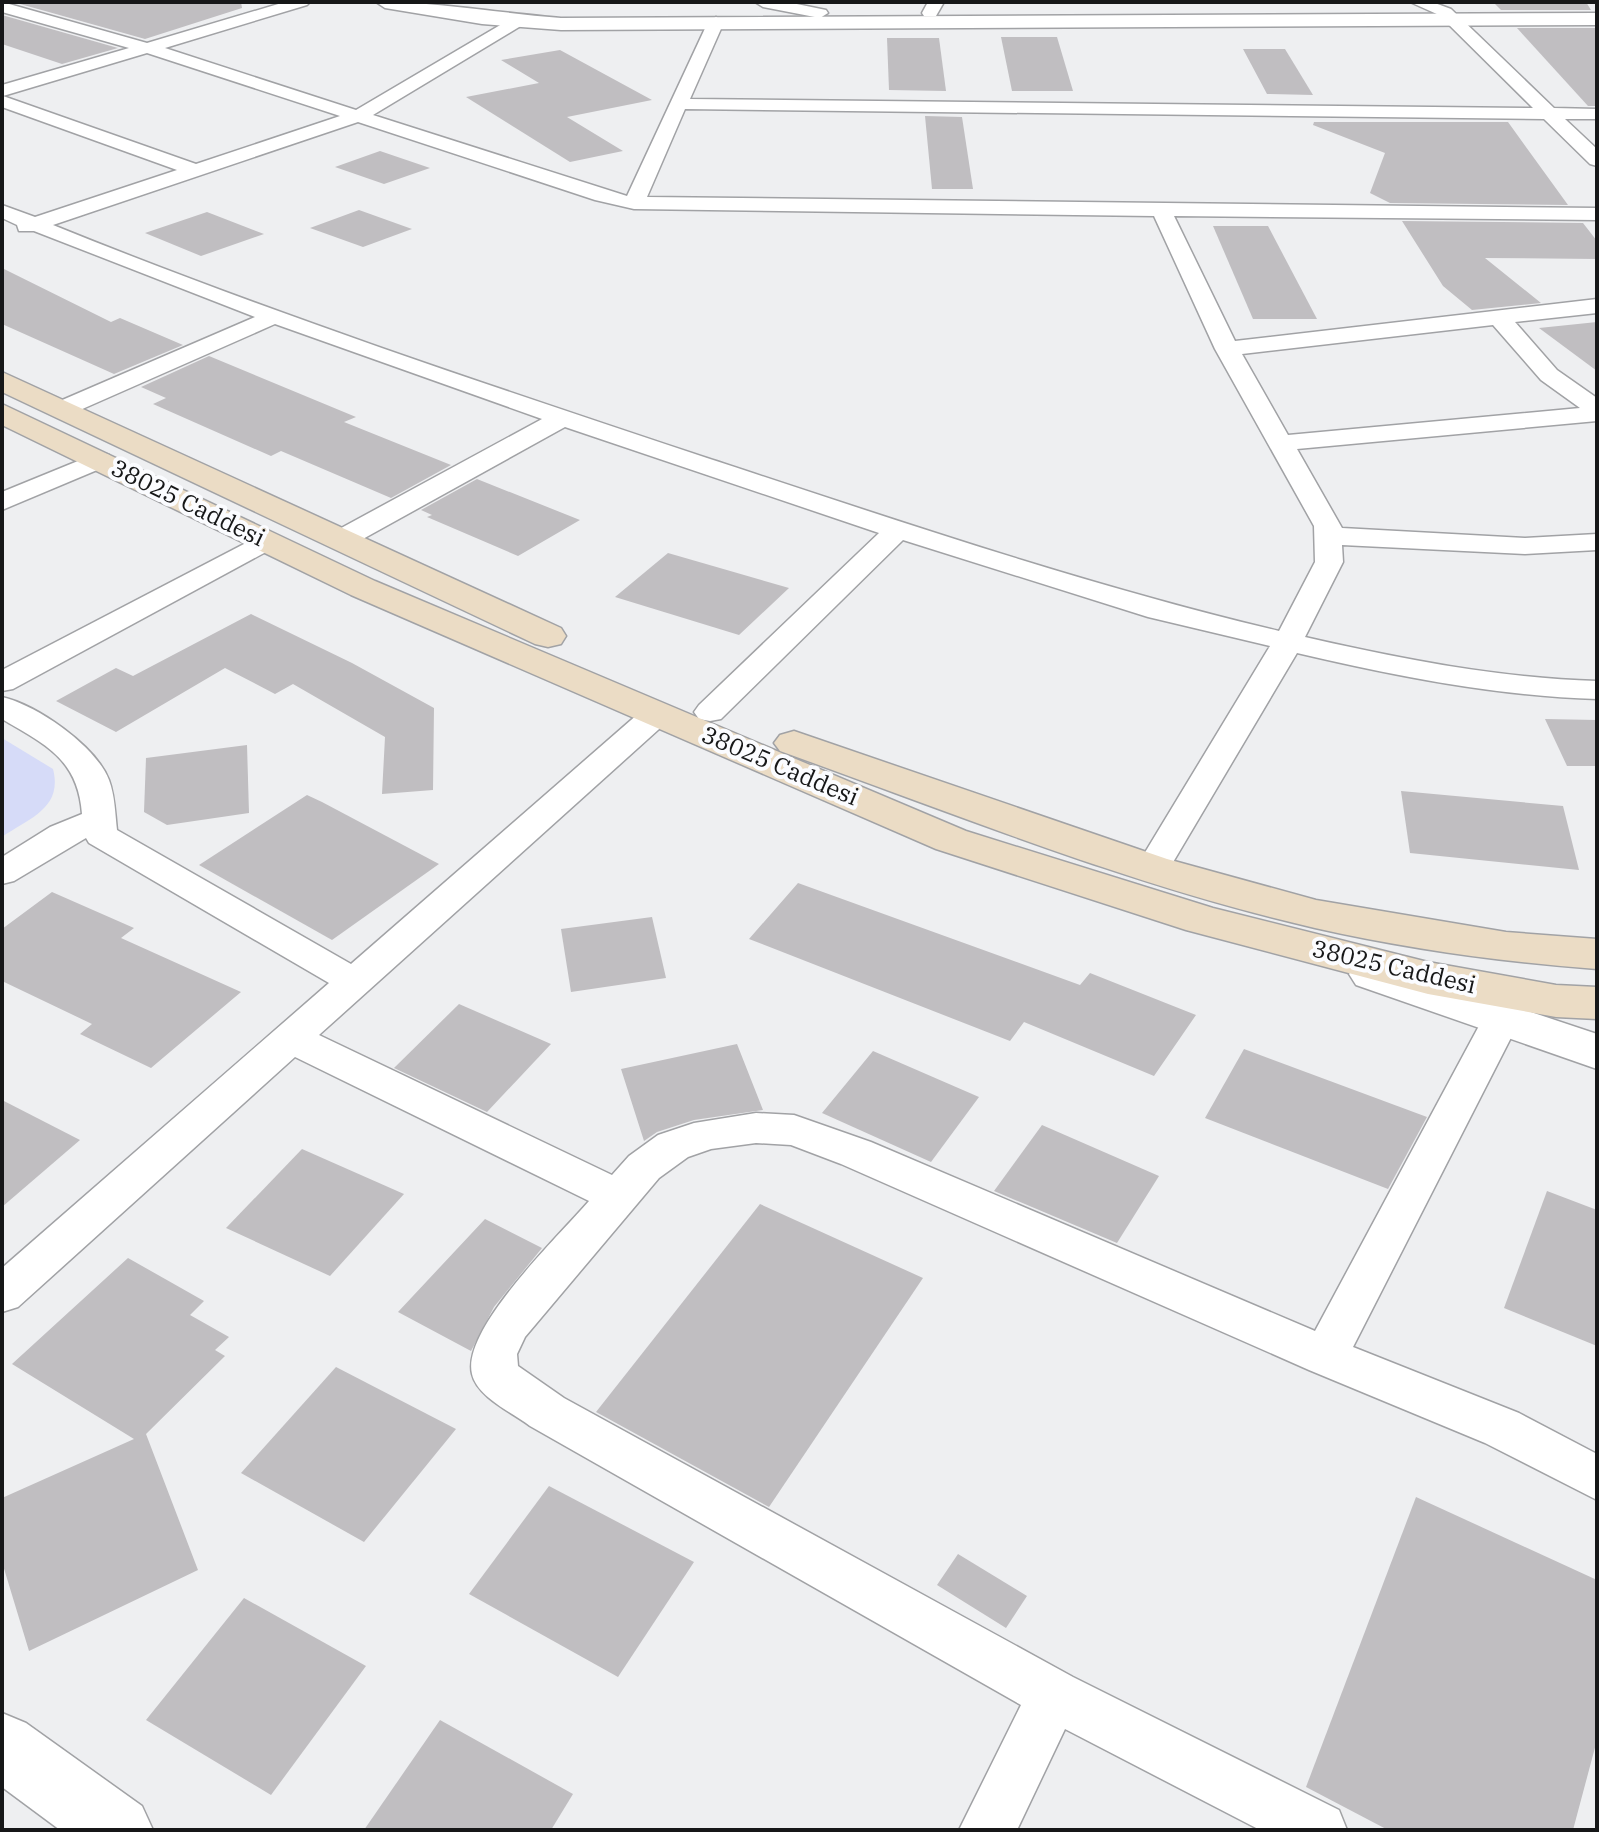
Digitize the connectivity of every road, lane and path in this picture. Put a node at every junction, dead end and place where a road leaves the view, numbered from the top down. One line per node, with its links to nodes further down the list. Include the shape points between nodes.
1 (302, 2): 13 (street)
2 (385, 2): 11 (street)
3 (453, 2): 8 (street, via 570,12)
4 (763, 2): 8 (street)
5 (1418, 2): 9 (street)
6 (2, 7): 13 (street)
7 (933, 8): 8 (street); 9 (street)
8 (820, 13)
9 (1448, 16): 10 (street); 12 (street); 17 (street)
10 (1597, 16)
11 (518, 21): 12 (street); 19 (street)
12 (716, 22): 16 (street)
13 (148, 48): 14 (street); 19 (street)
14 (2, 91)
15 (2, 101): 21 (street)
16 (679, 104): 17 (street); 22 (street)
17 (1551, 114): 18 (street); 20 (street)
18 (1597, 114)
19 (359, 116): 21 (street); 22 (street)
20 (1597, 160)
21 (195, 170): 26 (street)
22 (634, 203): 23 (street)
23 (1161, 210): 25 (street); 31 (street)
24 (2, 211): 26 (street)
25 (1597, 214)
26 (35, 224): 27 (street); 29 (street)
27 (2, 236)
28 (1597, 306): 30 (street)
29 (275, 316): 33 (street); 36 (street)
30 (1498, 317): 31 (street); 34 (street, via 1549,375)
31 (1227, 349): 37 (street)
32 (2, 381): 33 (main road, 38025 Caddesi)
33 (62, 409): 42 (main road, 38025 Caddesi)
34 (1597, 412): 37 (street)
35 (2, 413): 38 (main road, 38025 Caddesi)
36 (563, 418): 40 (street); 42 (street)
37 (1280, 443): 41 (street, via 1328,526)
38 (100, 460): 39 (street); 43 (main road, 38025 Caddesi)
39 (2, 502)
40 (898, 530): 45 (street, via 1158,611); 49 (street)
41 (1328, 536): 44 (street, via 1525,546); 45 (street, via 1329,562)
42 (342, 539): 49 (main road, 38025 Caddesi)
43 (265, 541): 46 (street); 50 (main road, 38025 Caddesi)
44 (1597, 542)
45 (1288, 642): 47 (street, via 1399,668); 52 (street)
46 (2, 682)
47 (1597, 690)
48 (2, 706): 51 (street, via 45,730 89,772)
49 (710, 712): 52 (main road, 38025 Caddesi)
50 (657, 714): 54 (main road, 38025 Caddesi, via 951,840); 56 (street)
51 (98, 820): 53 (street, via 62,835); 56 (street, via 101,835)
52 (1152, 869): 55 (main road, 38025 Caddesi, via 1316,914 1506,947)
53 (2, 873)
54 (1279, 940): 57 (main road, 38025 Caddesi, via 1428,978 1556,1001); 58 (street)
55 (1597, 954)
56 (353, 981): 59 (street)
57 (1597, 1003)
58 (1501, 1020): 60 (street); 63 (street)
59 (290, 1038): 61 (street); 62 (street)
60 (1597, 1052)
61 (619, 1197): 63 (street, via 644,1167 673,1146 708,1134 794,1130); 65 (street, via 508,1325 494,1354 495,1375 547,1412)
62 (2, 1294)
63 (1325, 1356): 64 (street, via 1502,1428)
64 (1597, 1478)
65 (1054, 1695): 68 (street); 69 (street)
66 (2, 1746): 67 (street)
67 (118, 1830)
68 (987, 1830)
69 (1319, 1830)

